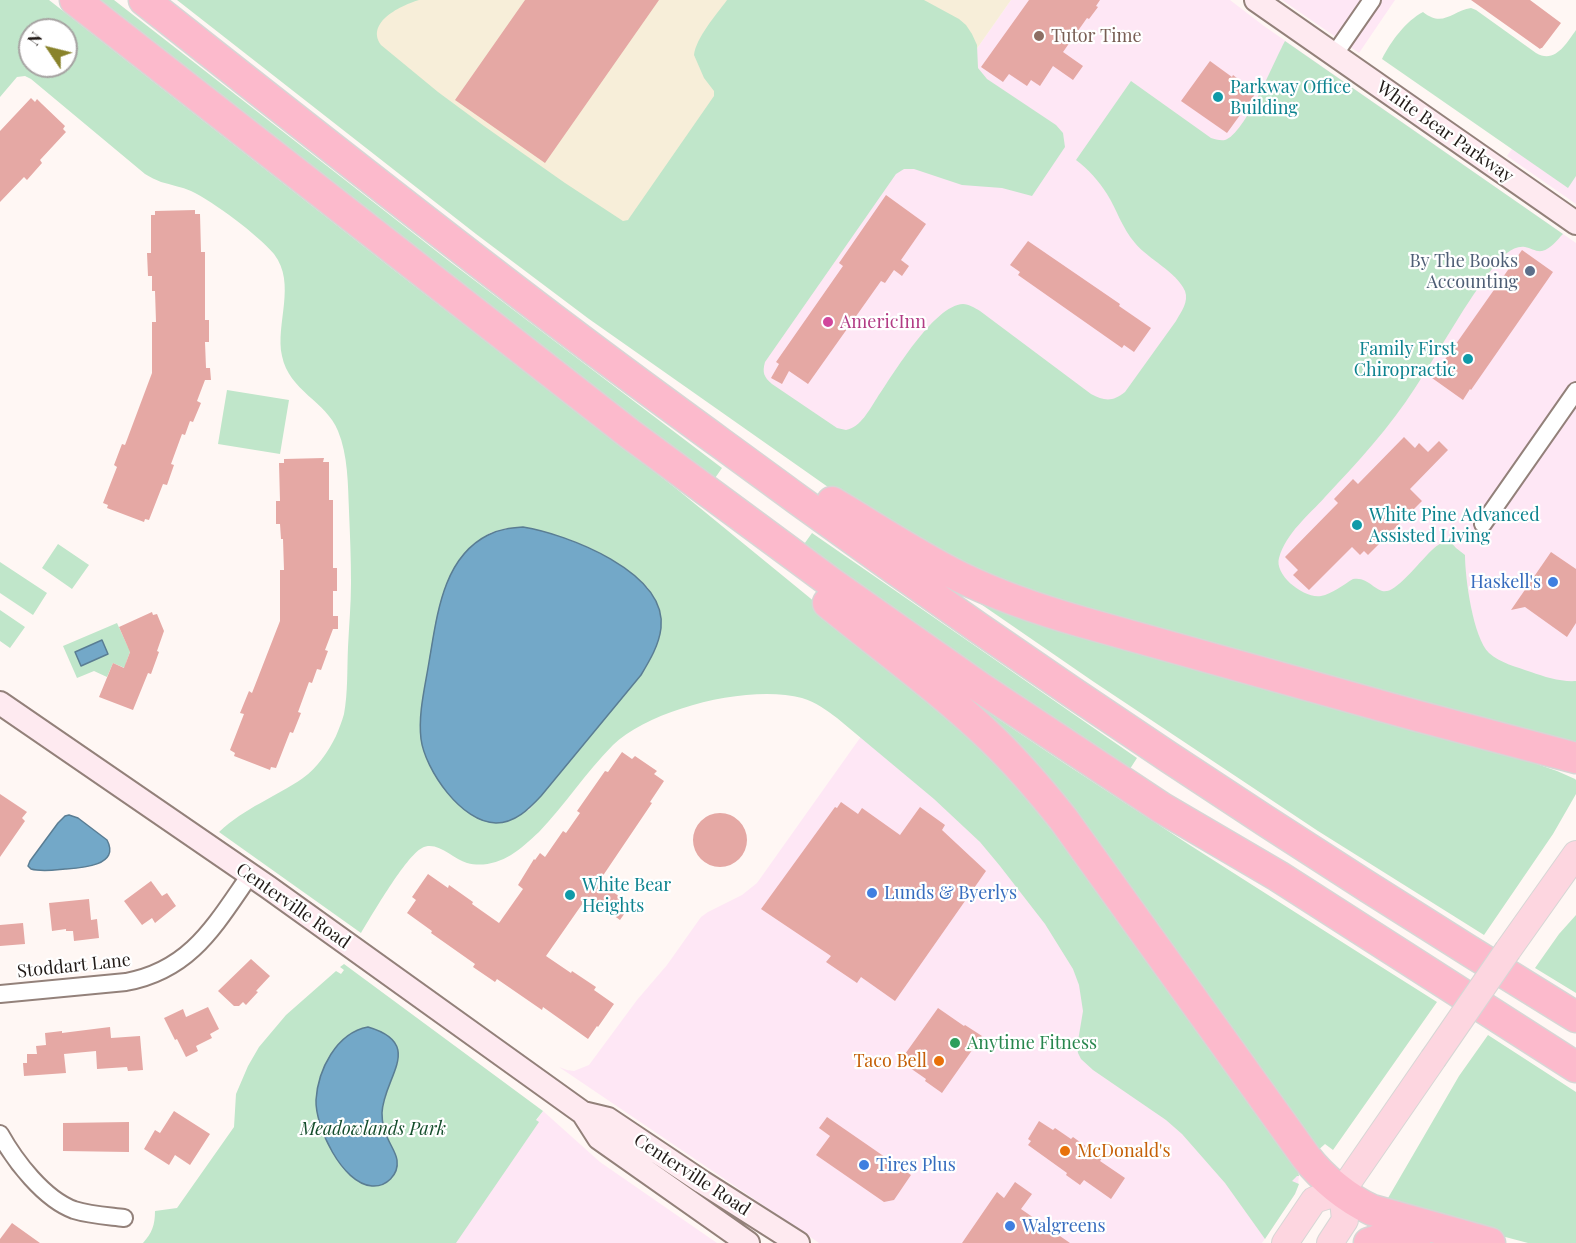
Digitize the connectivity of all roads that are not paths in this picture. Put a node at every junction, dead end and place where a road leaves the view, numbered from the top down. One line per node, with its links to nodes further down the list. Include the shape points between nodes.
1 (75, 0): 9 (highway)
2 (144, 0): 8 (highway)
3 (1256, 0): 5 (main road, White Bear Parkway)
4 (1372, 0): 5 (street)
5 (1334, 55): 6 (main road, White Bear Parkway)
6 (1576, 223)
7 (1576, 391): 10 (street)
8 (657, 396): 12 (highway, via 926,559 1008,597 1082,622); 16 (highway, via 1085,701 1334,866)
9 (630, 434): 17 (highway, via 833,584 1062,742); 20 (highway, via 959,709 1021,769 1071,829 1310,1163)
10 (1483, 524)
11 (0, 703): 14 (main road, Centerville Road)
12 (1576, 758)
13 (1576, 854): 20 (main road, bridge)
14 (250, 875): 15 (street, Stoddart Lane, via 203,940 165,969 126,982); 18 (main road, Centerville Road)
15 (0, 994)
16 (1576, 1017)
17 (1576, 1067)
18 (583, 1113): 23 (main road, Centerville Road, via 599,1137); 24 (main road, Centerville Road, via 608,1119)
19 (0, 1134): 21 (street, via 24,1170 63,1204 79,1212)
20 (1342, 1191): 22 (highway, via 1372,1210); 25 (main road, via 1314,1200); 26 (main road, via 1345,1220)
21 (124, 1218)
22 (1434, 1228): 27 (highway, via 1402,1232); 28 (highway)
23 (748, 1243)
24 (798, 1243)
25 (1285, 1243)
26 (1330, 1243)
27 (1369, 1243)
28 (1490, 1243)

